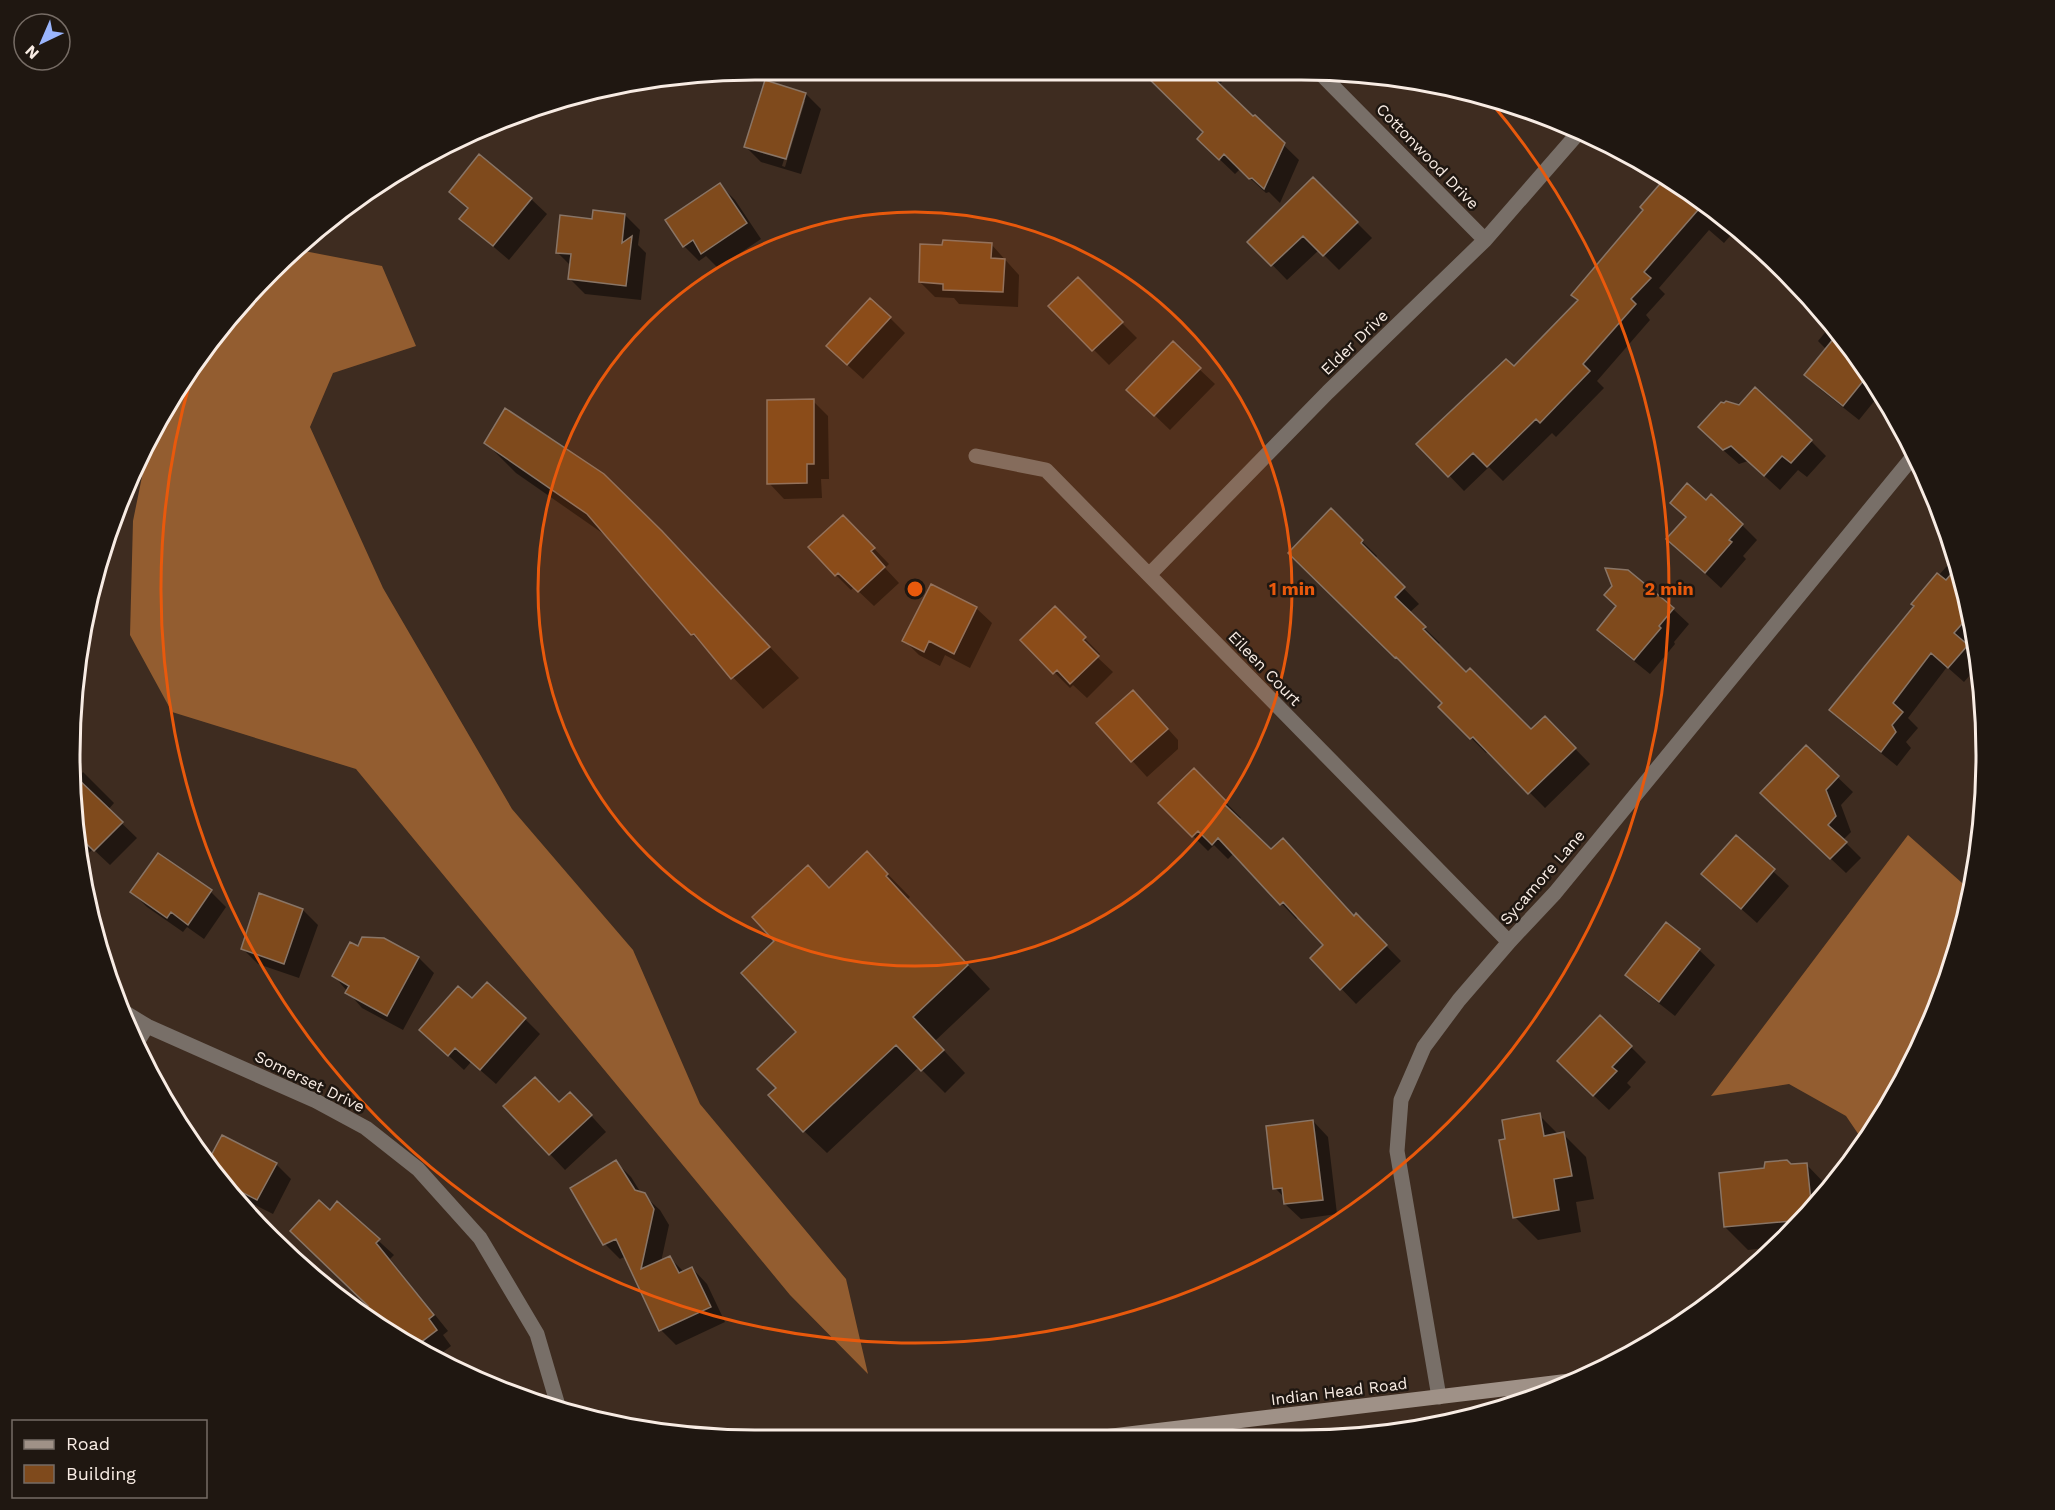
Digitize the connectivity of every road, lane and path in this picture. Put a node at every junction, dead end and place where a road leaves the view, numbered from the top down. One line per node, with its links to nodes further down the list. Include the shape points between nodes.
1 (1328, 81): 3 (street, Cottonwood Drive)
2 (1574, 138): 3 (street, Elder Drive)
3 (1485, 240): 6 (street, Elder Drive, via 1328,392)
4 (976, 456): 6 (street, Eileen Court, via 1046,470)
5 (1909, 462): 7 (street, Sycamore Lane, via 1555,893)
6 (1149, 575): 7 (street, Eileen Court)
7 (1509, 942): 12 (street, Sycamore Lane, via 1424,1047 1401,1100 1397,1150)
8 (132, 1017): 9 (street, Somerset Drive)
9 (147, 1026): 10 (street); 13 (street, Somerset Drive, via 316,1101 366,1128 418,1169 480,1238 537,1334)
10 (141, 1036)
11 (1546, 1384): 12 (main road, Indian Head Road)
12 (1438, 1397): 14 (main road, Indian Head Road)
13 (555, 1400)
14 (1162, 1430)

